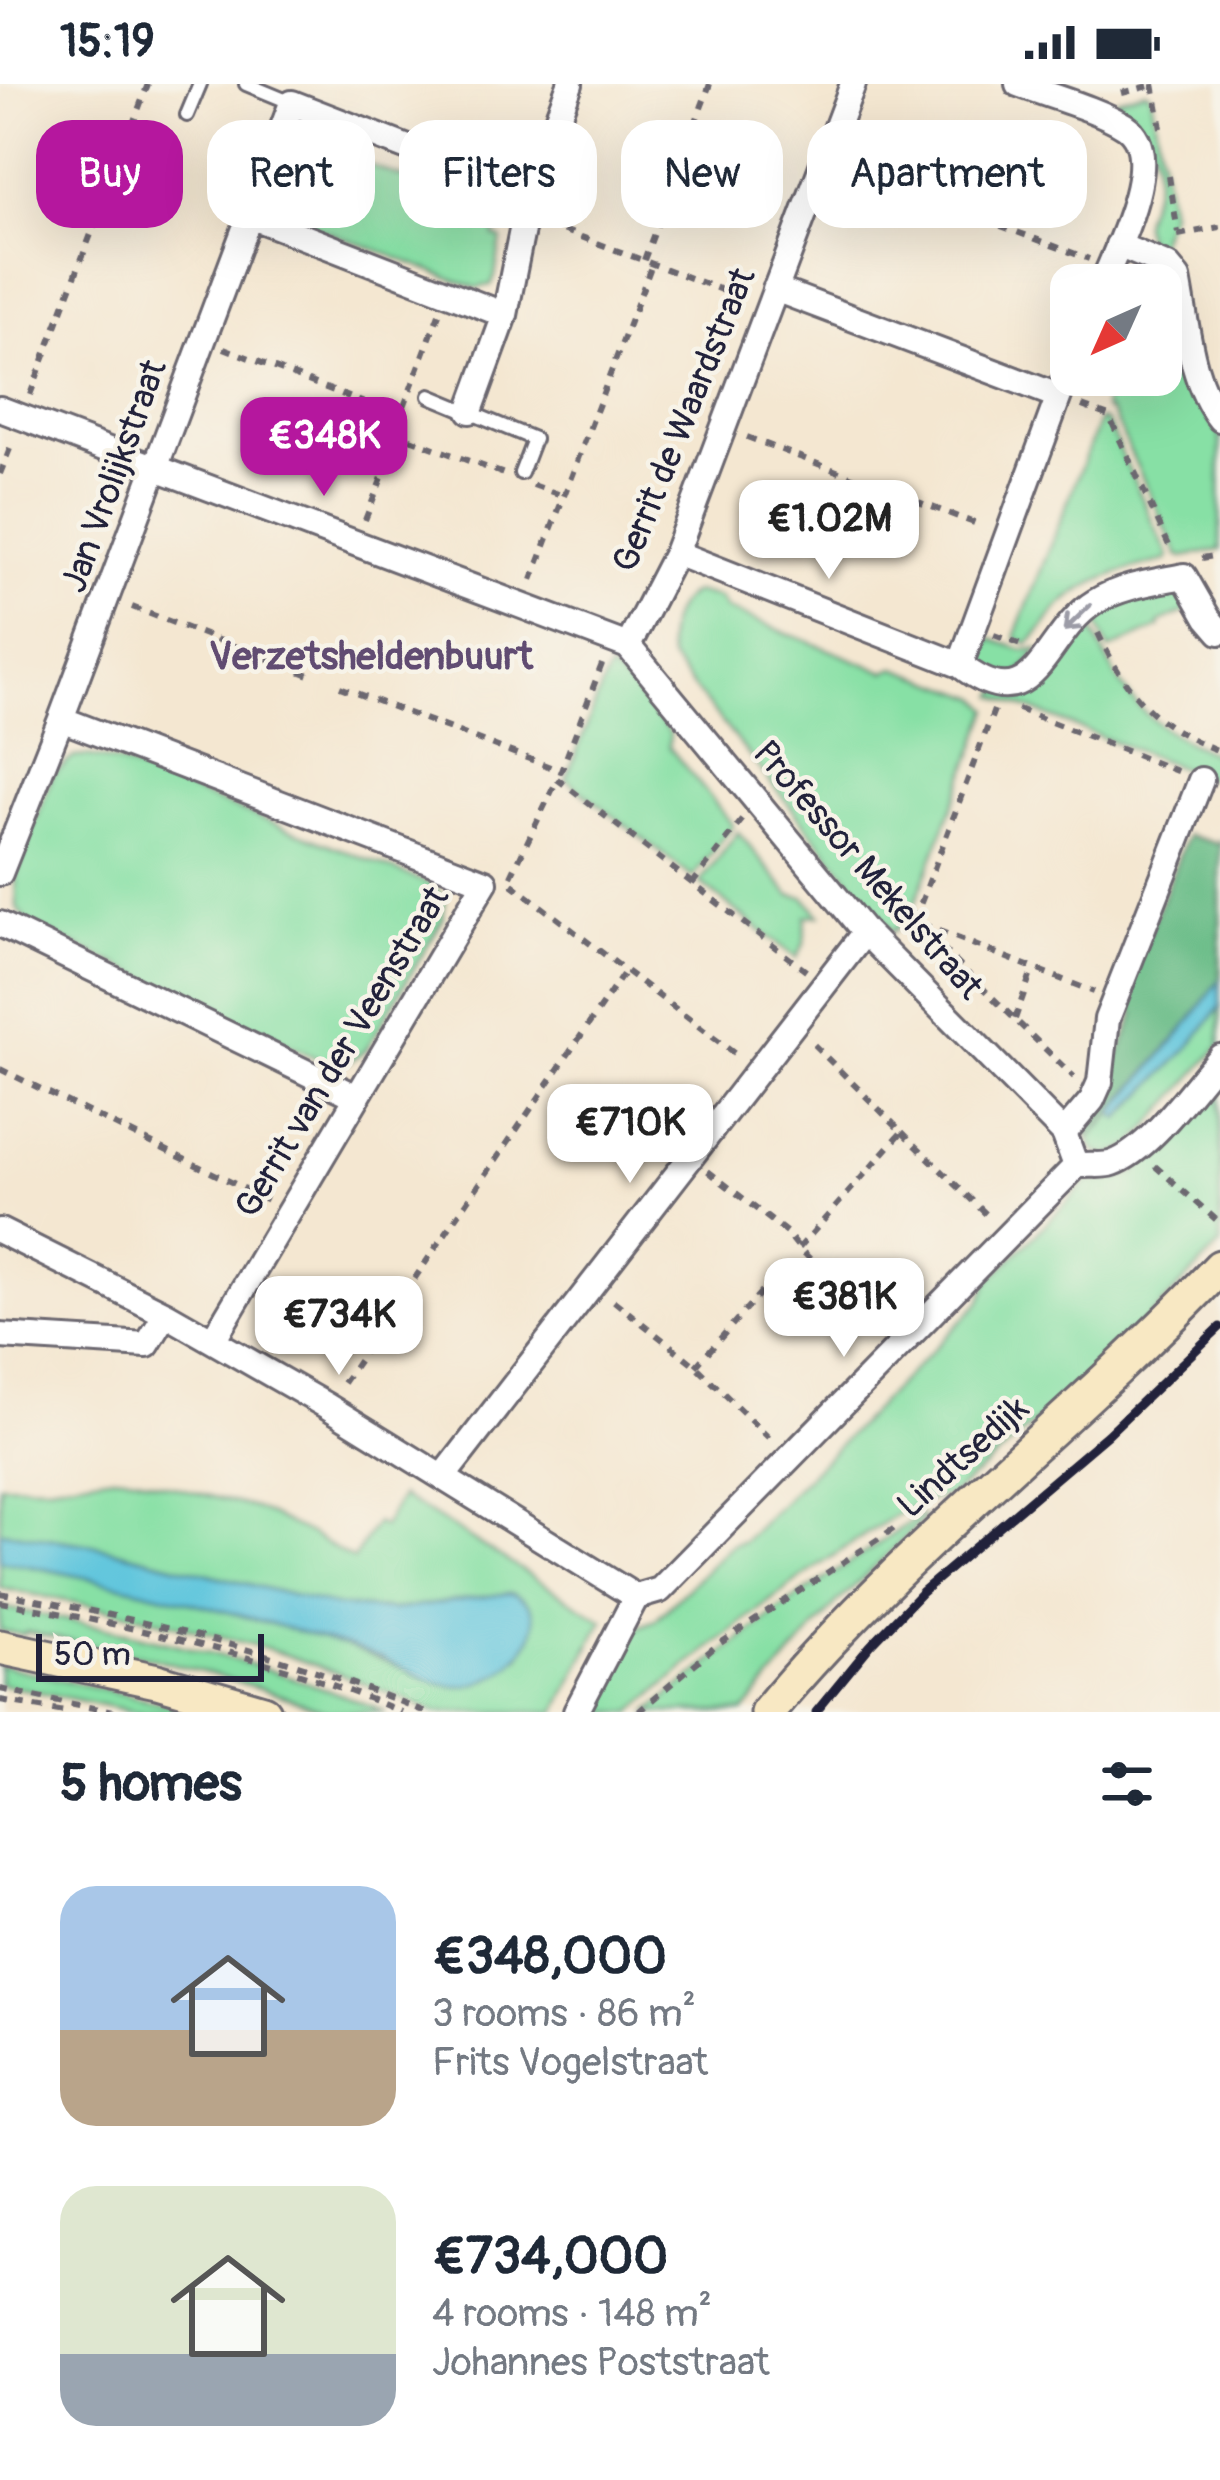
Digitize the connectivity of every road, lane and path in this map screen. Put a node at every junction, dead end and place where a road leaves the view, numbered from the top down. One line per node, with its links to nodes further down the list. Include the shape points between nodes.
1 (148, 84): 33 (path)
2 (200, 84): 9 (lane)
3 (246, 84): 8 (lane)
4 (570, 84): 11 (street)
5 (710, 84): 21 (path)
6 (854, 84): 12 (street, Gerrit de Waardstraat)
7 (1018, 84): 23 (street, via 1130,128 1142,152 1142,179)
8 (292, 103): 10 (street, Jan Vrolijkstraat); 13 (street)
9 (187, 115)
10 (286, 120)
11 (557, 120)
12 (840, 120)
13 (399, 150)
14 (807, 204): 26 (street, Gerrit de Waardstraat)
15 (1220, 227): 24 (path, via 1178,233)
16 (245, 228): 28 (street, Jan Vrolijkstraat)
17 (281, 228): 27 (street)
18 (523, 228): 27 (street)
19 (575, 228): 21 (path)
20 (1008, 228): 22 (path)
21 (648, 262): 26 (path); 46 (path)
22 (1105, 264)
23 (1111, 264)
24 (1169, 264)
25 (1182, 297): 35 (street, via 1199,380)
26 (772, 298): 29 (street); 36 (street, Gerrit de Waardstraat)
27 (506, 315): 32 (street)
28 (203, 340): 34 (path); 38 (street, Jan Vrolijkstraat)
29 (1050, 393)
30 (430, 396): 32 (lane)
31 (1058, 396): 41 (street); 44 (path, via 1109,416)
32 (470, 411): 39 (lane, via 534,439)
33 (11, 413): 38 (street); 40 (path)
34 (400, 417)
35 (1220, 419)
36 (723, 428): 41 (path); 43 (street, Gerrit de Waardstraat)
37 (399, 435): 42 (path)
38 (154, 467): 42 (street); 45 (street, Jan Vrolijkstraat)
39 (521, 473)
40 (0, 474)
41 (1007, 536): 50 (street)
42 (356, 543): 46 (street)
43 (676, 554): 49 (street, Gerrit de Waardstraat); 50 (street)
44 (1184, 576): 47 (street, via 1121,589); 48 (street)
45 (106, 598): 51 (path); 55 (street, Jan Vrolijkstraat)
46 (522, 606): 49 (street)
47 (1085, 609): 50 (street, one-way to 50, via 1021,683 991,684); 56 (path, via 1142,706)
48 (1220, 632)
49 (620, 643): 57 (path); 59 (street, Professor Mekelstraat)
50 (960, 665)
51 (312, 676)
52 (340, 687): 57 (path)
53 (998, 701): 62 (path, Professor Mekelstraat)
54 (1018, 709): 58 (path)
55 (62, 719): 60 (street, Jan Vrolijkstraat); 75 (street, Gerrit van der Veenstraat, via 485,882)
56 (1220, 751)
57 (559, 775): 61 (path); 67 (path, via 508,881)
58 (1201, 780): 69 (street)
59 (757, 801): 61 (path); 64 (street, Professor Mekelstraat)
60 (0, 873)
61 (692, 884): 68 (path)
62 (914, 921): 65 (path); 66 (path, Professor Mekelstraat); 70 (path)
63 (0, 924): 75 (street)
64 (865, 932): 65 (street, Professor Mekelstraat); 68 (street)
65 (883, 951): 78 (street, Professor Mekelstraat)
66 (1033, 968): 69 (path, Professor Mekelstraat); 70 (path)
67 (626, 970): 74 (path); 95 (path)
68 (824, 985): 71 (street)
69 (1114, 1000): 76 (street)
70 (1015, 1019): 76 (path)
71 (793, 1024): 74 (street); 77 (path)
72 (1220, 1057): 79 (street)
73 (0, 1070): 82 (path)
74 (757, 1071): 80 (street)
75 (357, 1096): 82 (street, Gerrit van der Veenstraat)
76 (1094, 1096): 78 (street)
77 (902, 1132): 85 (path); 86 (path)
78 (1064, 1133): 81 (street, Professor Mekelstraat)
79 (1138, 1151): 81 (street, via 1108,1166); 83 (path)
80 (691, 1157): 86 (path); 89 (street)
81 (1076, 1166): 85 (street)
82 (289, 1211): 92 (street, Gerrit van der Veenstraat)
83 (1220, 1223)
84 (0, 1231): 90 (street)
85 (1008, 1235): 93 (street)
86 (799, 1248): 93 (path)
87 (1220, 1267): 111 (main road, Lindtsedijk, via 881,1586)
88 (769, 1283): 94 (path)
89 (592, 1284): 94 (path); 97 (street)
90 (166, 1314): 91 (street, via 147,1345); 92 (street)
91 (0, 1336)
92 (213, 1340): 95 (street)
93 (899, 1347): 96 (street)
94 (696, 1366): 96 (path)
95 (327, 1406): 97 (street)
96 (789, 1459): 99 (street, via 660,1591)
97 (443, 1477): 99 (street)
98 (903, 1523): 110 (path, via 716,1646)
99 (636, 1597): 109 (street)
100 (0, 1598): 107 (path, via 234,1654); 108 (path, via 100,1612 245,1648)
101 (10, 1649): 106 (main road)
102 (0, 1689): 105 (path)
103 (0, 1700): 104 (path)
104 (70, 1712)
105 (112, 1712)
106 (264, 1712)
107 (401, 1712)
108 (424, 1712)
109 (576, 1712)
110 (638, 1712)
111 (767, 1712)

